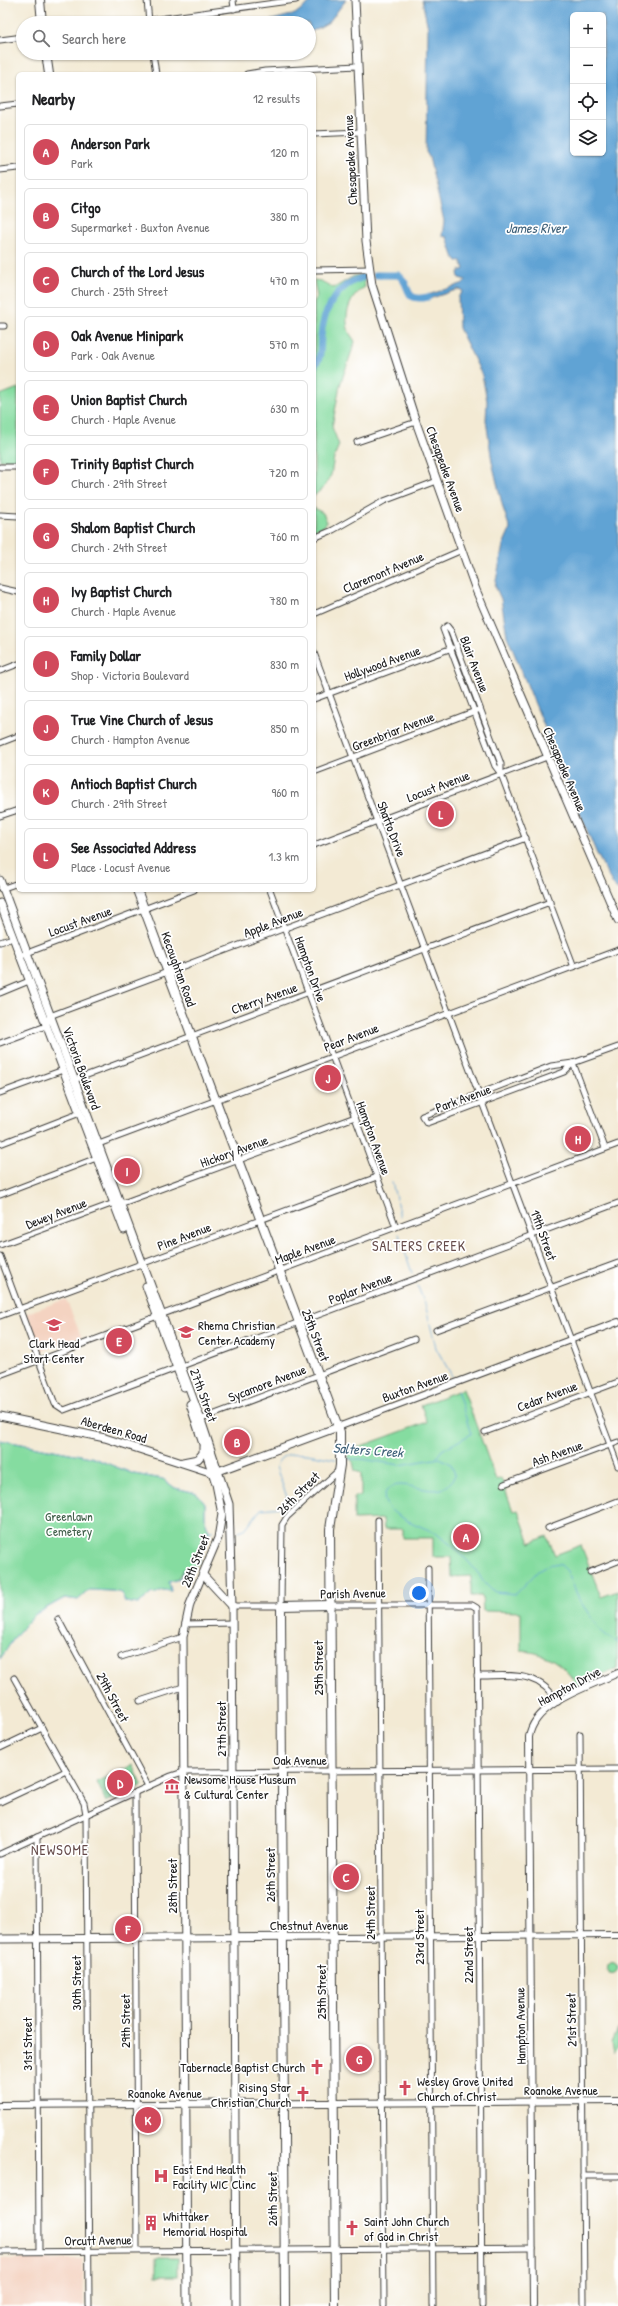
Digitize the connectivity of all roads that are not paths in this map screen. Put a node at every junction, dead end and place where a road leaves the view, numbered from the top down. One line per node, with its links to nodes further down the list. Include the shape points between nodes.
1 (40, 0): 7 (main road)
2 (146, 0): 8 (street)
3 (233, 0): 6 (street)
4 (296, 0): 6 (street)
5 (355, 0): 14 (main road, Chesapeake Avenue)
6 (234, 9): 9 (street)
7 (41, 16)
8 (148, 16)
9 (188, 16)
10 (16, 38): 11 (street)
11 (0, 40)
12 (47, 60): 15 (main road)
13 (154, 60): 16 (street)
14 (357, 66): 17 (street); 20 (main road, Chesapeake Avenue)
15 (49, 72)
16 (156, 72)
17 (266, 72)
18 (16, 104): 19 (street)
19 (0, 106)
20 (360, 132): 21 (street); 24 (main road, Chesapeake Avenue)
21 (316, 134)
22 (16, 168): 23 (street)
23 (0, 170)
24 (369, 269): 25 (street); 26 (main road, Chesapeake Avenue)
25 (316, 270)
26 (416, 422): 27 (street); 30 (main road, Chesapeake Avenue)
27 (357, 442)
28 (0, 467): 29 (street)
29 (16, 467)
30 (437, 481): 33 (street, via 384,502); 34 (main road, Chesapeake Avenue)
31 (0, 515): 32 (street)
32 (16, 516)
33 (316, 537)
34 (462, 550): 37 (street, Claremont Avenue); 49 (main road, Chesapeake Avenue, via 476,590)
35 (0, 588): 36 (street)
36 (16, 592)
37 (316, 613)
38 (457, 647): 39 (street, Hollywood Avenue); 39 (street, Blair Avenue, via 451,631 446,626 443,629); 45 (street, Blair Avenue)
39 (450, 649): 43 (street, Hollywood Avenue); 46 (street, Blair Avenue)
40 (316, 658): 43 (street, Shatto Drive)
41 (16, 665): 42 (street)
42 (0, 671)
43 (330, 694): 44 (street, Hollywood Avenue); 50 (street, Shatto Drive)
44 (316, 698)
45 (481, 710): 46 (street, Greenbriar Avenue); 52 (street, Blair Avenue, via 501,764)
46 (474, 711): 50 (street, Greenbriar Avenue); 52 (street, Blair Avenue, via 495,766)
47 (16, 737): 48 (street)
48 (0, 743)
49 (547, 757): 52 (street, Locust Avenue); 68 (main road, Chesapeake Avenue)
50 (353, 758): 51 (street, Greenbriar Avenue); 55 (street, Shatto Drive)
51 (316, 771)
52 (501, 774): 55 (street, Locust Avenue); 56 (street, Blair Avenue)
53 (16, 811): 54 (street)
54 (0, 816)
55 (377, 821): 57 (street, Locust Avenue); 60 (street, Shatto Drive)
56 (526, 838): 60 (street, Apple Avenue); 65 (street, Blair Avenue)
57 (316, 843)
58 (0, 880): 61 (main road, Victoria Boulevard)
59 (16, 883): 61 (street)
60 (401, 885): 69 (street, Apple Avenue); 72 (street, Shatto Drive)
61 (2, 889): 74 (main road, Victoria Boulevard)
62 (138, 892): 67 (main road, Kecoughtan Road)
63 (189, 892): 67 (street, Locust Avenue)
64 (271, 892): 69 (street, Hampton Drive)
65 (550, 902): 72 (street, Cherry Avenue); 76 (street, Blair Avenue)
66 (0, 903): 70 (main road, Victoria Boulevard)
67 (144, 909): 74 (street, Locust Avenue); 77 (main road, Kecoughtan Road)
68 (618, 920)
69 (285, 929): 77 (street, Apple Avenue); 80 (street, Hampton Drive)
70 (12, 938): 71 (street); 75 (main road, Victoria Boulevard)
71 (0, 942)
72 (426, 949): 80 (street, Cherry Avenue); 81 (street, Shatto Drive)
73 (618, 950): 76 (street, Pear Avenue)
74 (27, 953): 75 (street, Locust Avenue); 82 (main road, Victoria Boulevard)
75 (20, 956): 78 (main road, Victoria Boulevard)
76 (574, 966): 81 (street, Pear Avenue)
77 (168, 972): 82 (street, Apple Avenue); 84 (main road, Kecoughtan Road)
78 (29, 981): 79 (street); 83 (main road, Victoria Boulevard)
79 (0, 993)
80 (309, 993): 84 (street, Cherry Avenue); 88 (street, Hampton Drive)
81 (448, 1012): 88 (street, Pear Avenue); 95 (street, 19th Street)
82 (50, 1016): 83 (street); 92 (main road, Victoria Boulevard)
83 (46, 1026): 85 (street); 90 (main road, Victoria Boulevard)
84 (192, 1037): 87 (main road, Kecoughtan Road); 92 (street, Cherry Avenue)
85 (0, 1043)
86 (618, 1047): 89 (street, Park Avenue)
87 (199, 1056): 96 (main road, 25th Street)
88 (332, 1056): 96 (street, Pear Avenue); 99 (street, Hampton Avenue)
89 (573, 1063): 91 (street, Park Avenue, via 551,1066); 93 (street, Park Avenue, via 564,1072); 103 (street)
90 (63, 1070): 94 (street); 98 (main road, Victoria Boulevard)
91 (521, 1078): 93 (street); 95 (street, Park Avenue)
92 (74, 1080): 102 (main road, Victoria Boulevard)
93 (526, 1086): 97 (street, Park Avenue)
94 (0, 1093)
95 (480, 1093): 97 (street, 19th Street); 97 (street, Park Avenue, via 422,1116 427,1123)
96 (215, 1100): 102 (street, Pear Avenue); 105 (main road, 25th Street)
97 (483, 1102): 107 (street, 19th Street)
98 (80, 1113): 100 (street); 102 (main road, Victoria Boulevard)
99 (356, 1117): 105 (street, Hickory Avenue); 106 (street, Hampton Avenue)
100 (0, 1144)
101 (618, 1144): 103 (street, Maple Avenue)
102 (95, 1145): 104 (main road, Victoria Boulevard)
103 (605, 1148): 107 (street, Maple Avenue)
104 (99, 1157): 108 (street); 109 (main road, Victoria Boulevard)
105 (238, 1161): 109 (street, Hickory Avenue); 111 (main road, 25th Street)
106 (377, 1176): 111 (street, Pine Avenue); 112 (street, Hampton Avenue)
107 (513, 1183): 112 (street, Maple Avenue); 113 (street, 19th Street)
108 (0, 1195)
109 (117, 1203): 114 (street, Dewey Avenue); 117 (main road, Victoria Boulevard)
110 (618, 1203): 113 (street, Poplar Avenue)
111 (260, 1219): 117 (street, Pine Avenue); 118 (main road, 25th Street)
112 (396, 1227): 118 (street, Maple Avenue)
113 (532, 1235): 119 (street, 19th Street); 124 (street, Poplar Avenue)
114 (0, 1245)
115 (0, 1256): 120 (street)
116 (618, 1263): 119 (street)
117 (140, 1264): 120 (street, Pine Avenue); 122 (main road, 27th Street)
118 (278, 1270): 122 (street, Maple Avenue); 124 (main road, 25th Street)
119 (552, 1288): 125 (street); 127 (street, 19th Street)
120 (20, 1309): 121 (street, Pine Avenue); 128 (street)
121 (0, 1316)
122 (159, 1316): 128 (street, Maple Avenue); 129 (main road, 27th Street)
123 (618, 1322): 127 (street, Buxton Avenue)
124 (299, 1323): 129 (street, Poplar Avenue); 131 (main road, 25th Street)
125 (436, 1330)
126 (414, 1339): 131 (street, Sycamore Avenue)
127 (571, 1339): 133 (street, 19th Street); 136 (street, Buxton Avenue)
128 (39, 1360): 129 (street, Poplar Avenue, via 55,1404 64,1410); 130 (street, Maple Avenue)
129 (179, 1368): 135 (main road, 27th Street)
130 (0, 1375)
131 (318, 1375): 135 (street, Sycamore Avenue); 136 (main road, 25th Street)
132 (618, 1382): 133 (street, Cedar Avenue)
133 (590, 1392): 137 (street, Cedar Avenue); 140 (street, 19th Street)
134 (0, 1416): 141 (main road, Aberdeen Road, via 105,1438)
135 (198, 1421): 139 (main road, 27th Street); 144 (main road, 27th Street)
136 (338, 1427): 143 (main road, 25th Street); 144 (main road, Buxton Avenue)
137 (485, 1432)
138 (618, 1442): 140 (street, Ash Avenue)
139 (203, 1445): 141 (main road, via 200,1458); 144 (main road, 27th Street)
140 (610, 1445): 142 (street, 19th Street); 145 (street, Ash Avenue)
141 (182, 1462): 144 (main road, Aberdeen Road)
142 (618, 1466)
143 (340, 1467): 154 (main road, 25th Street, via 330,1529); 158 (street, 26th Street, via 284,1521 281,1530)
144 (216, 1472): 152 (main road, 28th Street, via 221,1523 213,1554); 157 (main road, 27th Street, via 230,1512)
145 (504, 1484)
146 (618, 1502): 148 (street)
147 (378, 1520): 155 (street, 24th Street)
148 (548, 1528)
149 (618, 1561): 151 (street)
150 (428, 1568): 153 (street, 23rd Street)
151 (590, 1572)
152 (203, 1575): 157 (main road); 161 (main road, 28th Street)
153 (428, 1604): 155 (street, Parish Avenue); 156 (street, Parish Avenue); 175 (street, 23rd Street)
154 (330, 1605): 155 (street, Parish Avenue); 158 (main road, Parish Avenue); 180 (main road, 25th Street)
155 (379, 1605): 181 (street, 24th Street)
156 (474, 1605): 165 (street, 22nd Street, via 477,1608)
157 (232, 1606): 158 (street, Parish Avenue); 160 (main road, 27th Street)
158 (281, 1606): 179 (main road, 26th Street)
159 (58, 1619): 184 (street, 29th Street)
160 (232, 1623): 161 (street); 183 (main road, 27th Street)
161 (184, 1624): 162 (main road, 28th Street)
162 (183, 1637): 163 (street); 167 (main road, 28th Street)
163 (121, 1657)
164 (618, 1673): 169 (street, Hampton Drive)
165 (477, 1676): 169 (street, via 532,1678 547,1686); 176 (street, 22nd Street)
166 (14, 1678): 170 (street, 30th Street)
167 (183, 1687): 168 (street); 182 (main road, 28th Street)
168 (140, 1701)
169 (558, 1702): 177 (street, Hampton Drive, via 542,1711 532,1725 529,1737)
170 (42, 1728): 172 (street); 178 (street, 30th Street)
171 (580, 1734): 173 (street, 21st Street)
172 (0, 1748)
173 (580, 1769): 174 (street, Oak Avenue); 177 (street, Oak Avenue); 190 (street, 21st Street)
174 (618, 1769)
175 (429, 1770): 176 (street, Oak Avenue); 181 (street, Oak Avenue); 192 (street, 23rd Street)
176 (478, 1770): 177 (street, Oak Avenue); 193 (street, 22nd Street)
177 (529, 1770): 194 (street, Hampton Avenue)
178 (66, 1771): 186 (street); 187 (street, 30th Street, via 84,1803)
179 (282, 1771): 180 (street, Oak Avenue); 183 (street, Oak Avenue); 195 (main road, 26th Street)
180 (331, 1771): 181 (street, Oak Avenue); 196 (main road, 25th Street)
181 (380, 1771): 197 (street, 24th Street)
182 (184, 1772): 183 (street, Oak Avenue); 184 (street, Oak Avenue); 200 (main road, 28th Street)
183 (233, 1772): 201 (main road, 27th Street)
184 (148, 1786): 185 (street, Oak Avenue)
185 (135, 1792): 187 (street, Oak Avenue); 199 (street, 29th Street)
186 (0, 1802)
187 (86, 1814): 188 (street, Oak Avenue); 198 (street, 30th Street)
188 (37, 1837): 189 (street, Oak Avenue); 203 (street, 31st Street)
189 (0, 1854)
190 (581, 1935): 191 (street, Chestnut Avenue); 194 (street, Chestnut Avenue); 204 (street, 21st Street)
191 (618, 1935)
192 (430, 1936): 193 (street, Chestnut Avenue); 197 (street, Chestnut Avenue); 206 (street, 23rd Street)
193 (479, 1936): 194 (street, Chestnut Avenue); 207 (street, 22nd Street)
194 (530, 1936): 208 (street, Hampton Avenue)
195 (283, 1937): 196 (main road, Chestnut Avenue); 201 (main road, Chestnut Avenue); 209 (main road, 26th Street)
196 (332, 1937): 197 (street, Chestnut Avenue); 210 (main road, 25th Street)
197 (381, 1937): 211 (street, 24th Street)
198 (86, 1938): 199 (main road, Chestnut Avenue); 203 (main road, Chestnut Avenue); 213 (street, 30th Street)
199 (136, 1938): 200 (main road, Chestnut Avenue); 214 (street, 29th Street)
200 (185, 1938): 201 (main road, Chestnut Avenue); 215 (main road, 28th Street)
201 (234, 1938): 216 (main road, 27th Street)
202 (0, 1939): 203 (main road, Chestnut Avenue)
203 (38, 1939): 212 (street, 31st Street)
204 (582, 2101): 205 (street, Roanoke Avenue); 208 (street, Roanoke Avenue); 218 (street, 21st Street)
205 (618, 2101)
206 (431, 2102): 207 (street, Roanoke Avenue); 211 (street, Roanoke Avenue); 223 (street, 23rd Street)
207 (480, 2102): 208 (street, Roanoke Avenue); 220 (street, 22nd Street)
208 (532, 2102): 221 (street, Hampton Avenue)
209 (284, 2103): 210 (street, Roanoke Avenue); 216 (street, Roanoke Avenue); 227 (main road, 26th Street)
210 (334, 2103): 211 (street, Roanoke Avenue); 228 (main road, 25th Street)
211 (382, 2103): 222 (street, 24th Street)
212 (39, 2104): 213 (street, Roanoke Avenue); 217 (street, Roanoke Avenue); 231 (street, 31st Street)
213 (88, 2104): 214 (street, Roanoke Avenue); 229 (street, 30th Street)
214 (137, 2104): 215 (street, Roanoke Avenue); 224 (street, 29th Street)
215 (186, 2104): 216 (street, Roanoke Avenue); 225 (main road, 28th Street)
216 (235, 2104): 226 (main road, 27th Street)
217 (0, 2105)
218 (583, 2176): 219 (street); 241 (street, 21st Street)
219 (618, 2176)
220 (481, 2248): 221 (street, Orcutt Avenue); 223 (street, Orcutt Avenue); 239 (street, 22nd Street)
221 (533, 2248): 240 (street, Hampton Avenue)
222 (383, 2249): 223 (street, Orcutt Avenue); 228 (street, Orcutt Avenue); 237 (street, 24th Street)
223 (432, 2249): 238 (street, 23rd Street)
224 (137, 2250): 225 (street, Orcutt Avenue); 229 (street, Orcutt Avenue)
225 (186, 2250): 226 (street, Orcutt Avenue); 233 (main road, 28th Street)
226 (236, 2250): 227 (street, Orcutt Avenue); 234 (main road, 27th Street)
227 (285, 2250): 228 (street, Orcutt Avenue); 235 (main road, 26th Street)
228 (335, 2250): 236 (main road, 25th Street)
229 (89, 2251): 231 (street, Orcutt Avenue); 232 (street, 30th Street)
230 (0, 2252): 231 (street, Orcutt Avenue)
231 (39, 2252)
232 (89, 2306)
233 (187, 2306)
234 (236, 2306)
235 (285, 2306)
236 (335, 2306)
237 (384, 2306)
238 (433, 2306)
239 (482, 2306)
240 (533, 2306)
241 (584, 2306)

